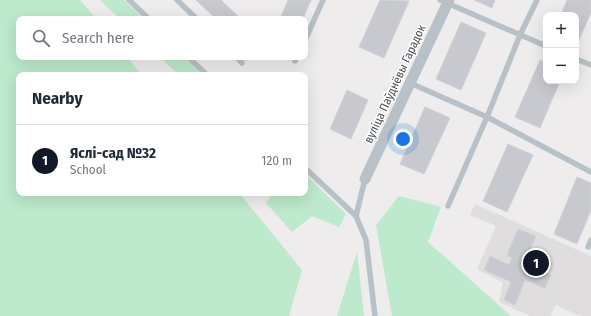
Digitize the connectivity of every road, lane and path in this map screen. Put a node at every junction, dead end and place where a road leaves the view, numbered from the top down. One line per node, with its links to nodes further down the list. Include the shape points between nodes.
1 (129, 0): 6 (lane)
2 (177, 0): 7 (lane)
3 (323, 0): 8 (lane)
4 (536, 0): 9 (lane)
5 (445, 1): 9 (lane); 17 (street, вуліца Паўднёвы Гарадок)
6 (146, 16)
7 (194, 16)
8 (308, 33)
9 (520, 35): 10 (lane); 18 (lane)
10 (543, 45)
11 (191, 60): 16 (lane)
12 (239, 60): 14 (lane)
13 (579, 60): 15 (lane)
14 (242, 63)
15 (591, 65)
16 (204, 72)
17 (409, 83): 18 (lane); 21 (street, вуліца Паўднёвы Гарадок)
18 (487, 117): 20 (lane); 22 (lane)
19 (308, 171): 23 (lane)
20 (591, 172)
21 (365, 179): 23 (lane)
22 (448, 206)
23 (356, 216): 26 (lane, via 366,240)
24 (591, 240): 25 (lane)
25 (588, 247)
26 (375, 316)

